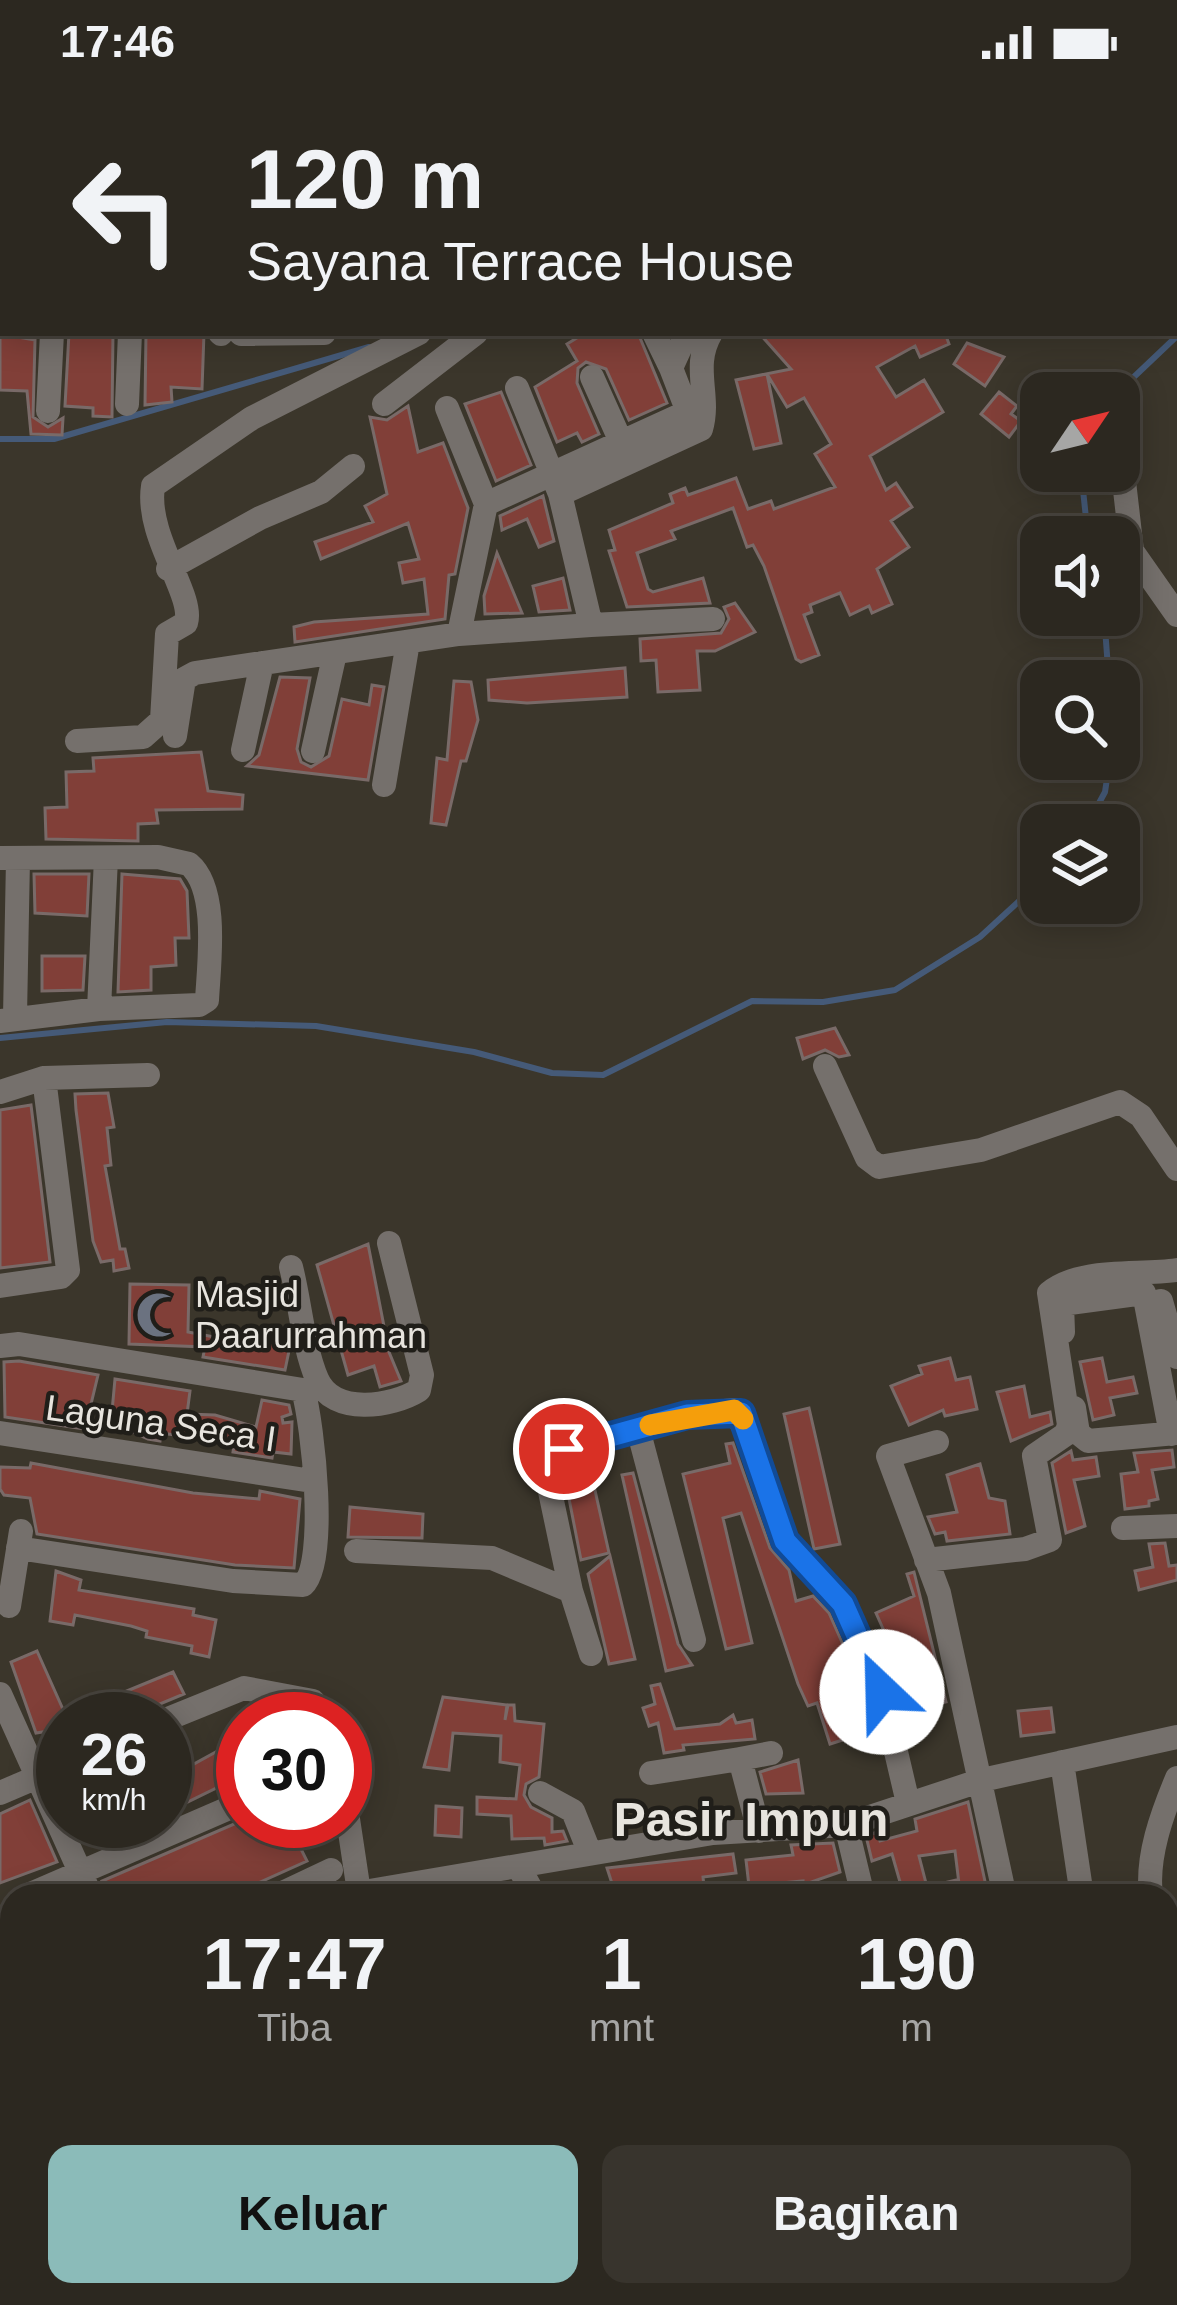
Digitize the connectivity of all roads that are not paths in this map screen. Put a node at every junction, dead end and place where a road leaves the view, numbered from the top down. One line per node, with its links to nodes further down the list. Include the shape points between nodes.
1 (52, 336): 14 (street)
2 (130, 336): 11 (street)
3 (413, 336): 20 (street, via 252,418 153,486)
4 (472, 336): 12 (street)
5 (655, 336): 8 (street)
6 (686, 336): 8 (street)
7 (710, 336): 17 (street, via 698,366 701,429)
8 (671, 368): 15 (street, via 685,411)
9 (592, 377): 15 (street)
10 (517, 388): 17 (street)
11 (127, 404)
12 (384, 404)
13 (447, 408): 19 (street)
14 (48, 411)
15 (622, 444): 17 (street)
16 (353, 466): 20 (street, via 321,492)
17 (556, 486): 19 (street); 23 (street)
18 (1125, 492): 21 (street, via 1132,551)
19 (486, 504): 24 (street)
20 (168, 569): 29 (street, via 189,614 167,634 157,730)
21 (1177, 615)
22 (713, 619): 23 (street)
23 (591, 626): 24 (street)
24 (458, 634): 25 (street)
25 (408, 642): 26 (street); 32 (street)
26 (335, 653): 27 (street); 31 (street)
27 (262, 662): 28 (street, via 189,675); 30 (street)
28 (175, 736)
29 (77, 741)
30 (243, 750)
31 (313, 751)
32 (384, 785)
33 (9, 858): 34 (street); 36 (street)
34 (106, 858): 35 (street); 35 (street, via 158,857 198,871 209,967 207,1000 199,1005)
35 (99, 1009): 36 (street)
36 (8, 1018)
37 (825, 1066): 41 (street, via 867,1159 879,1167 981,1150 1120,1102 1141,1116)
38 (148, 1075): 39 (street)
39 (44, 1078): 40 (street); 45 (street, via 68,1270)
40 (0, 1092)
41 (1177, 1169)
42 (389, 1243): 49 (street, via 422,1375 418,1390 402,1400 359,1404)
43 (291, 1267): 49 (street)
44 (1177, 1270): 58 (street, via 1088,1278 1049,1293 1069,1425 1034,1456 1050,1540)
45 (0, 1286)
46 (1148, 1304): 48 (street, via 1161,1301 1167,1309); 50 (street); 50 (street, via 1138,1291 1063,1304 1078,1433 1088,1441)
47 (0, 1346): 49 (street)
48 (1177, 1357)
49 (310, 1386): 54 (street)
50 (1173, 1423)
51 (638, 1429): 59 (street, via 547,1454); 61 (street); 77 (street, via 687,1415 741,1413 785,1541 843,1604 882,1692)
52 (0, 1433): 54 (street, Laguna Seca I)
53 (937, 1442): 58 (street, via 888,1456)
54 (312, 1481): 60 (street, via 315,1573 296,1587 20,1539)
55 (1177, 1526): 56 (street)
56 (1123, 1528)
57 (356, 1551): 59 (street, via 492,1558)
58 (926, 1560): 74 (street)
59 (571, 1592): 62 (street)
60 (9, 1606)
61 (694, 1640)
62 (591, 1654)
63 (234, 1692): 64 (street)
64 (265, 1692)
65 (0, 1694): 71 (street)
66 (1177, 1737): 69 (street)
67 (771, 1753): 68 (street)
68 (740, 1759): 70 (street); 80 (street)
69 (1062, 1762): 74 (street); 93 (street)
70 (651, 1773)
71 (36, 1776)
72 (36, 1778): 75 (street)
73 (1177, 1778): 94 (street)
74 (982, 1780): 77 (street); 86 (street)
75 (0, 1792)
76 (540, 1793): 83 (street, via 573,1811)
77 (908, 1803): 79 (street)
78 (216, 1816): 87 (street)
79 (846, 1825): 80 (street); 92 (street)
80 (759, 1831): 83 (street)
81 (69, 1848): 87 (street)
82 (347, 1848): 89 (street)
83 (589, 1851): 84 (street)
84 (518, 1867): 90 (street); 91 (street)
85 (331, 1870): 88 (street)
86 (1002, 1883)
87 (86, 1884)
88 (301, 1884)
89 (349, 1884)
90 (412, 1884)
91 (528, 1884)
92 (860, 1884)
93 (1080, 1884)
94 (1149, 1884)

